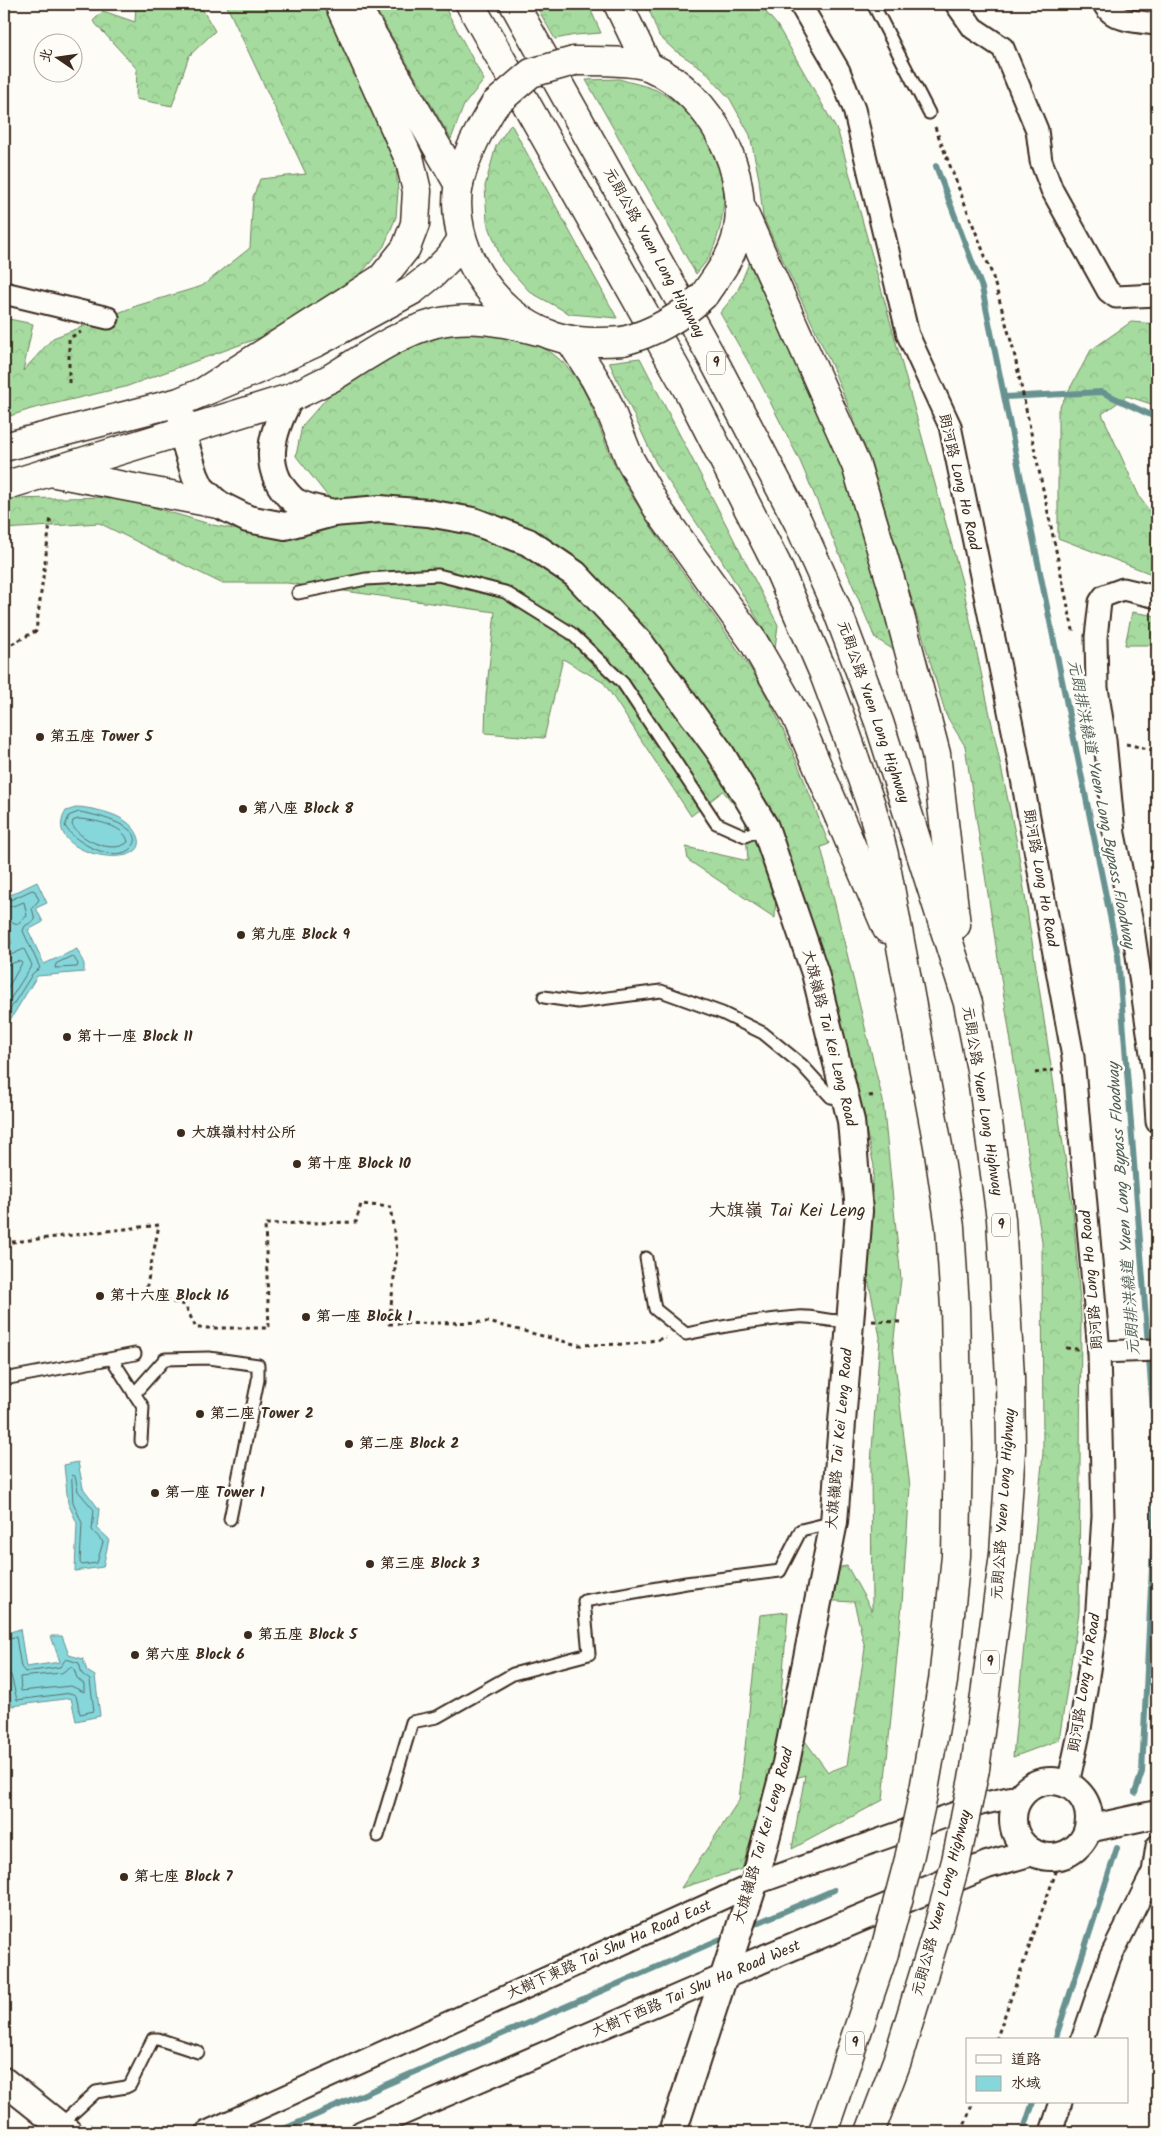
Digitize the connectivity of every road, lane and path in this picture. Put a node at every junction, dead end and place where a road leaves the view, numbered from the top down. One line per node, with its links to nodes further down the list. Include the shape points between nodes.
1 (339, 4): 21 (main road, via 410,161 417,191 415,224 406,248 382,278)
2 (354, 4): 13 (main road)
3 (470, 4): 38 (main road, 9, via 694,403 798,610 871,805 884,855)
4 (514, 4): 40 (main road, 元朗公路 Yuen Long Highway / 9, via 716,363 798,522 836,607 882,730)
5 (618, 4): 11 (main road)
6 (800, 4): 49 (street, 朗河路 Long Ho Road, via 839,71 854,109 908,335 950,426 1014,735 1073,1057)
7 (873, 4): 12 (lane)
8 (956, 4): 17 (street, via 973,28 1003,48 1037,130 1041,161 1052,190 1108,291 1116,297)
9 (1104, 4): 10 (street, via 1117,16)
10 (1157, 24)
11 (648, 66): 13 (main road, bridge, via 574,61 531,73 495,104 475,136); 14 (main road, via 672,79 698,102 718,130 731,162)
12 (929, 113): 33 (path, via 992,274 1013,348)
13 (459, 185): 15 (main road)
14 (741, 207): 19 (main road, bridge, via 736,239 727,260 704,295 688,310 641,337 623,341 599,343); 40 (main road, via 856,465 893,589 936,754)
15 (462, 239): 19 (main road, via 482,280 501,303 523,320); 21 (main road, via 433,274 391,302 317,342)
16 (4, 294): 18 (street)
17 (1157, 295)
18 (108, 318): 20 (path, via 70,338)
19 (560, 337): 22 (main road, via 485,320 437,323 391,342); 38 (main road, via 599,386 630,460 659,510 753,641 796,716)
20 (69, 383)
21 (206, 390): 23 (main road)
22 (290, 398): 24 (main road); 29 (street, via 272,442 273,470 294,501)
23 (178, 402): 24 (street, 大旗嶺路 Tai Kei Leng Road); 25 (main road)
24 (183, 430): 26 (main road); 28 (street, 大旗嶺路 Tai Kei Leng Road, via 195,475 202,488)
25 (4, 447)
26 (51, 472): 27 (main road); 28 (main road)
27 (4, 486)
28 (218, 504): 29 (street, 大旗嶺路 Tai Kei Leng Road, via 248,519 285,526)
29 (334, 513): 37 (street, 大旗嶺路 Tai Kei Leng Road, via 380,509 428,512 473,521 528,542 575,574 641,644 720,752)
30 (50, 516): 34 (path, via 36,632)
31 (298, 593): 37 (lane, via 366,578 438,574 505,592 571,633 622,683 716,824 745,836)
32 (1157, 597): 35 (street, via 1123,590 1104,596 1100,602 1096,637 1097,688)
33 (1076, 645)
34 (4, 646)
35 (1105, 740): 36 (path); 42 (street, via 1114,834 1134,938 1154,1074)
36 (1157, 751)
37 (765, 826): 41 (street, 大旗嶺路 Tai Kei Leng Road, via 815,973)
38 (904, 967): 78 (main road, 9, bridge, via 950,1227 958,1383 958,1496 952,1610 934,1742 909,1859 884,1953)
39 (544, 997): 41 (lane, via 578,1002 662,991 763,1034 802,1064 831,1097)
40 (968, 1003): 79 (main road, 元朗公路 Yuen Long Highway / 9, bridge, via 982,1080 1000,1219 1011,1448 1004,1554 975,1769 956,1861 897,2061)
41 (846, 1099): 45 (street, 大旗嶺路 Tai Kei Leng Road, via 859,1211)
42 (1157, 1122)
43 (4, 1243): 47 (path, via 159,1225 144,1295 184,1305 196,1328 269,1328 265,1224 356,1222 361,1204 390,1207 397,1250 389,1324 488,1322 578,1345 634,1344)
44 (646, 1258): 47 (lane, via 655,1309)
45 (851, 1320): 46 (path); 47 (lane, via 836,1323 799,1317); 56 (street, 大旗嶺路 Tai Kei Leng Road)
46 (902, 1322)
47 (686, 1334)
48 (1157, 1350): 49 (street)
49 (1104, 1352): 57 (street, 朗河路 Long Ho Road, via 1103,1516 1097,1614 1080,1729)
50 (135, 1354): 51 (lane)
51 (112, 1359): 52 (lane); 53 (lane)
52 (4, 1379)
53 (134, 1394): 54 (lane, via 143,1407); 55 (lane, via 165,1360 209,1358 258,1366 258,1380)
54 (141, 1441)
55 (230, 1518)
56 (834, 1522): 61 (lane, via 801,1530 778,1572 686,1583 584,1601 589,1654 513,1674 437,1717 412,1722); 66 (street, 大旗嶺路 Tai Kei Leng Road, via 786,1763)
57 (1068, 1784): 58 (street, via 1051,1780 1035,1784); 60 (street, via 1081,1795 1088,1811)
58 (1022, 1795): 63 (street, via 1015,1806 1015,1832); 66 (street, 大樹下東路 Tai Shu Ha Road East, via 982,1804)
59 (1157, 1814): 60 (street)
60 (1088, 1828): 64 (street, via 1078,1845)
61 (378, 1836)
62 (1157, 1846): 65 (street)
63 (1032, 1852): 64 (street, 大樹下西路 Tai Shu Ha Road West, via 1047,1857); 67 (street, 大樹下西路 Tai Shu Ha Road West, via 987,1865)
64 (1062, 1855): 68 (path)
65 (1155, 1872): 69 (street, via 1110,1958)
66 (751, 1891): 67 (street, 大旗嶺路 Tai Kei Leng Road); 75 (street, 大樹下東路 Tai Shu Ha Road East)
67 (727, 1967): 76 (street, 大樹下西路 Tai Shu Ha Road West); 77 (street, 大旗嶺路 Tai Kei Leng Road)
68 (997, 2038)
69 (1083, 2038)
70 (198, 2052): 74 (lane, via 153,2039 130,2085 96,2092)
71 (4, 2081): 74 (street)
72 (972, 2104): 80 (path)
73 (1060, 2104): 81 (street)
74 (64, 2129)
75 (207, 2132)
76 (361, 2132)
77 (673, 2132)
78 (823, 2132)
79 (870, 2132)
80 (962, 2132)
81 (1051, 2132)

